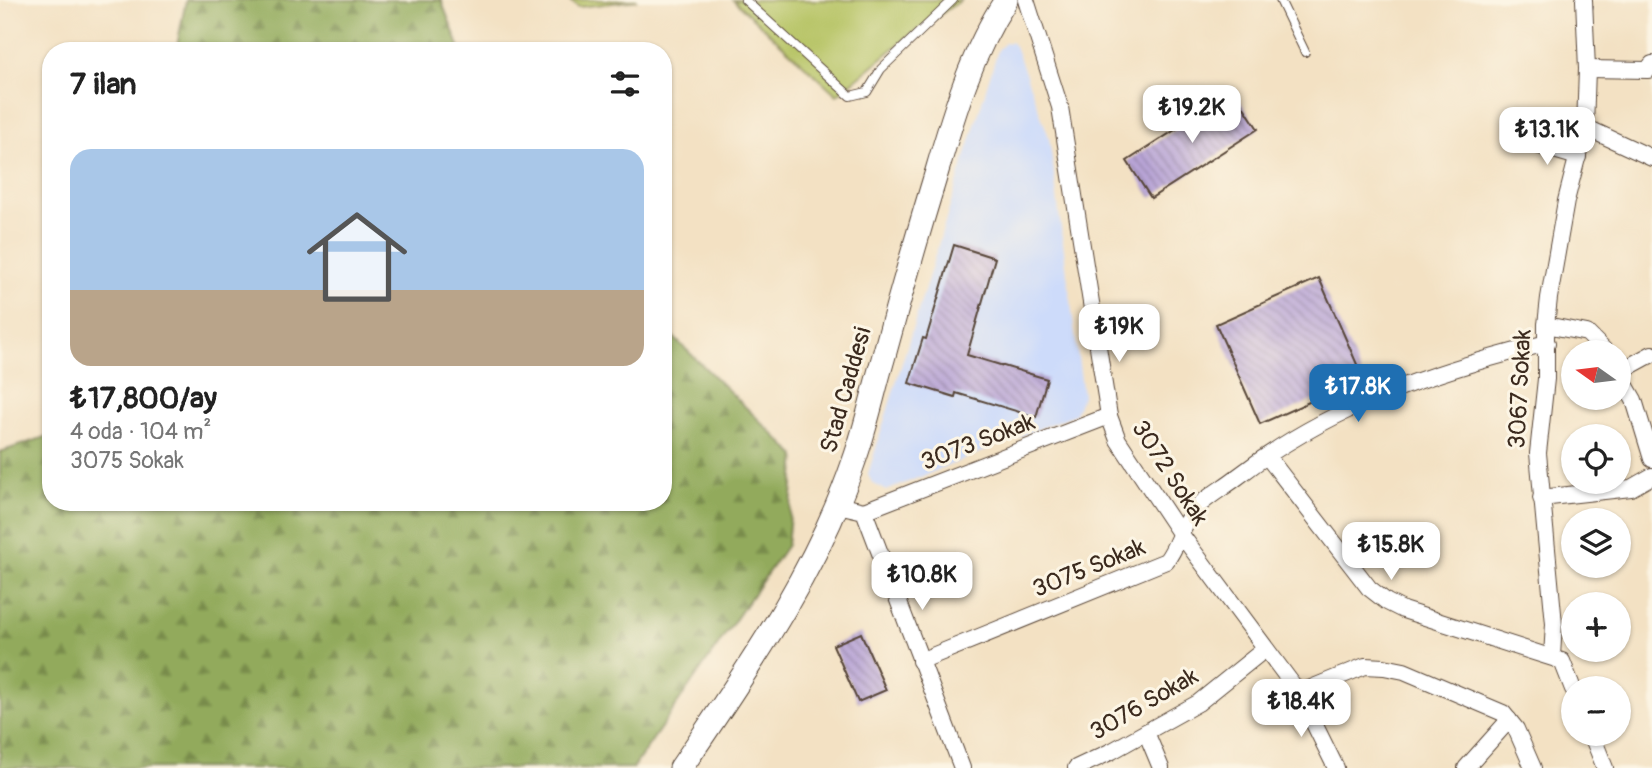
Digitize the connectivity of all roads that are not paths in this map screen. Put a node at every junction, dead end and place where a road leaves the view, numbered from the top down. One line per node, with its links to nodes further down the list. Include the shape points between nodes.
1 (745, 0): 2 (lane, via 850,96 867,92 881,69)
2 (953, 0)
3 (1006, 0): 25 (street, Stad Caddesi, via 968,73)
4 (1026, 0): 20 (street, 3072 Sokak, via 1060,107)
5 (1280, 0): 7 (lane)
6 (1584, 0): 9 (street, 3067 Sokak)
7 (1305, 52)
8 (1652, 64): 9 (street, via 1648,70)
9 (1587, 69): 10 (street, 3067 Sokak)
10 (1585, 127): 12 (street, 3067 Sokak); 13 (street)
11 (1527, 142): 12 (street)
12 (1578, 157): 14 (street, 3067 Sokak, via 1566,201)
13 (1652, 158)
14 (1546, 325): 15 (street, via 1587,333); 16 (street, 3067 Sokak)
15 (1594, 340)
16 (1547, 343): 21 (street, 3075 Sokak, via 1386,392 1328,417); 24 (street, 3067 Sokak, via 1538,453)
17 (1652, 354): 18 (street)
18 (1631, 366)
19 (1631, 395): 22 (street)
20 (1109, 416): 26 (street, 3073 Sokak); 27 (street, 3072 Sokak, via 1118,440)
21 (1267, 456): 27 (street, 3075 Sokak, via 1194,510); 29 (street, via 1369,589 1387,602)
22 (1652, 459)
23 (1652, 476): 24 (street, via 1631,488)
24 (1541, 498): 29 (street, 3067 Sokak, via 1554,624)
25 (838, 505): 26 (street); 36 (street, Stad Caddesi, via 791,598)
26 (864, 511): 30 (street)
27 (1180, 533): 28 (street, 3072 Sokak); 30 (street, 3075 Sokak, via 1176,549 1166,561)
28 (1265, 649): 32 (street, 3072 Sokak); 34 (street, 3076 Sokak, via 1198,703)
29 (1552, 656): 31 (street, via 1562,661)
30 (920, 661): 37 (street)
31 (1568, 676)
32 (1299, 694): 33 (street, via 1365,666 1384,667 1503,713); 40 (street, 3072 Sokak)
33 (1508, 720): 41 (street); 42 (street)
34 (1146, 732): 38 (street, 3076 Sokak); 39 (street)
35 (1596, 746): 43 (street)
36 (681, 768)
37 (962, 768)
38 (1076, 768)
39 (1161, 768)
40 (1336, 768)
41 (1466, 768)
42 (1533, 768)
43 (1605, 768)

